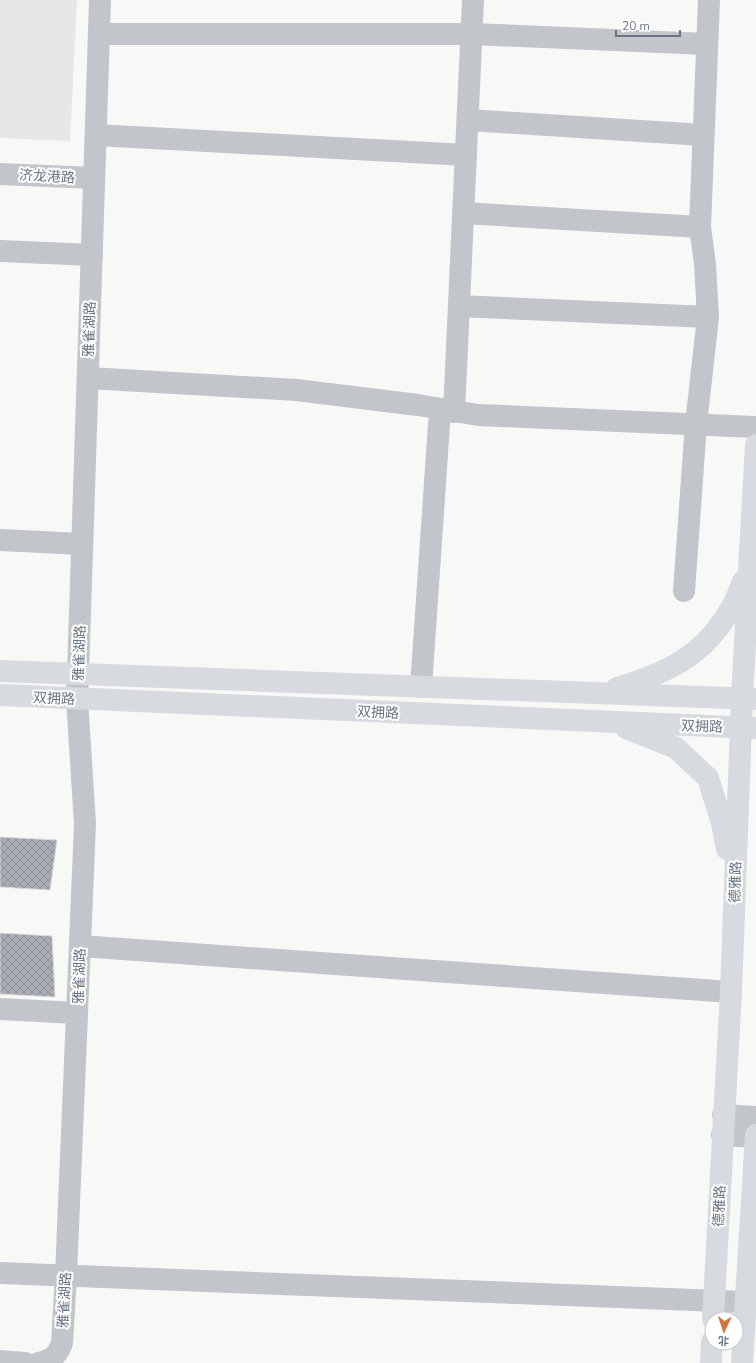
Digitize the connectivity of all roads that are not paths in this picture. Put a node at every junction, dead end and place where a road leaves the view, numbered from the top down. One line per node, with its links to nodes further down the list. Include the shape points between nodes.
1 (100, 0): 4 (street, 雅雀湖路)
2 (473, 0): 5 (street)
3 (709, 0): 6 (street)
4 (99, 34): 5 (street); 8 (street, 雅雀湖路)
5 (472, 34): 6 (street); 7 (street)
6 (707, 44): 9 (street)
7 (468, 120): 9 (street); 10 (street)
8 (96, 135): 10 (street); 12 (street, 雅雀湖路)
9 (703, 135): 14 (street)
10 (466, 155): 13 (street)
11 (0, 174): 12 (street, 济龙港路)
12 (94, 178): 16 (street, 雅雀湖路)
13 (463, 213): 14 (street); 17 (street)
14 (700, 227): 18 (street)
15 (0, 251): 16 (street)
16 (92, 255): 19 (street, 雅雀湖路)
17 (459, 306): 18 (street); 20 (street)
18 (708, 317): 21 (street)
19 (88, 378): 20 (street, via 296,390 412,404); 25 (street, 雅雀湖路)
20 (447, 411): 21 (street, via 486,416); 30 (street)
21 (696, 424): 22 (street); 27 (street)
22 (756, 427)
23 (756, 445): 26 (main road, 德雅路)
24 (0, 540): 25 (street)
25 (82, 544): 29 (street, 雅雀湖路)
26 (748, 567): 31 (main road, via 731,609 715,631 692,655 667,671); 33 (main road, 德雅路)
27 (684, 591)
28 (0, 671): 29 (main road, 双拥路)
29 (78, 674): 30 (main road, 双拥路); 34 (street, 雅雀湖路)
30 (421, 687): 31 (main road, 双拥路)
31 (600, 693): 33 (main road, 双拥路)
32 (0, 695): 34 (main road, 双拥路)
33 (749, 698): 36 (main road, 德雅路)
34 (77, 699): 35 (main road, 双拥路); 38 (street, 雅雀湖路, via 85,824)
35 (610, 722): 36 (main road, 双拥路); 37 (main road, via 676,748 708,778 722,823)
36 (748, 728): 37 (main road, 德雅路)
37 (734, 887): 39 (main road, 德雅路)
38 (80, 946): 39 (street); 41 (street, 雅雀湖路)
39 (731, 992): 43 (main road, 德雅路)
40 (0, 1009): 41 (street)
41 (77, 1012): 46 (street, 雅雀湖路)
42 (756, 1117): 43 (street)
43 (723, 1125): 44 (street); 48 (main road, 德雅路)
44 (756, 1136): 47 (main road)
45 (0, 1273): 46 (street)
46 (66, 1275): 48 (street); 52 (street, 雅雀湖路, via 62,1343 53,1358)
47 (745, 1302): 48 (street); 54 (main road)
48 (713, 1310)
49 (712, 1351): 53 (main road)
50 (0, 1361): 51 (street)
51 (25, 1363)
52 (38, 1363)
53 (711, 1363)
54 (742, 1363)

